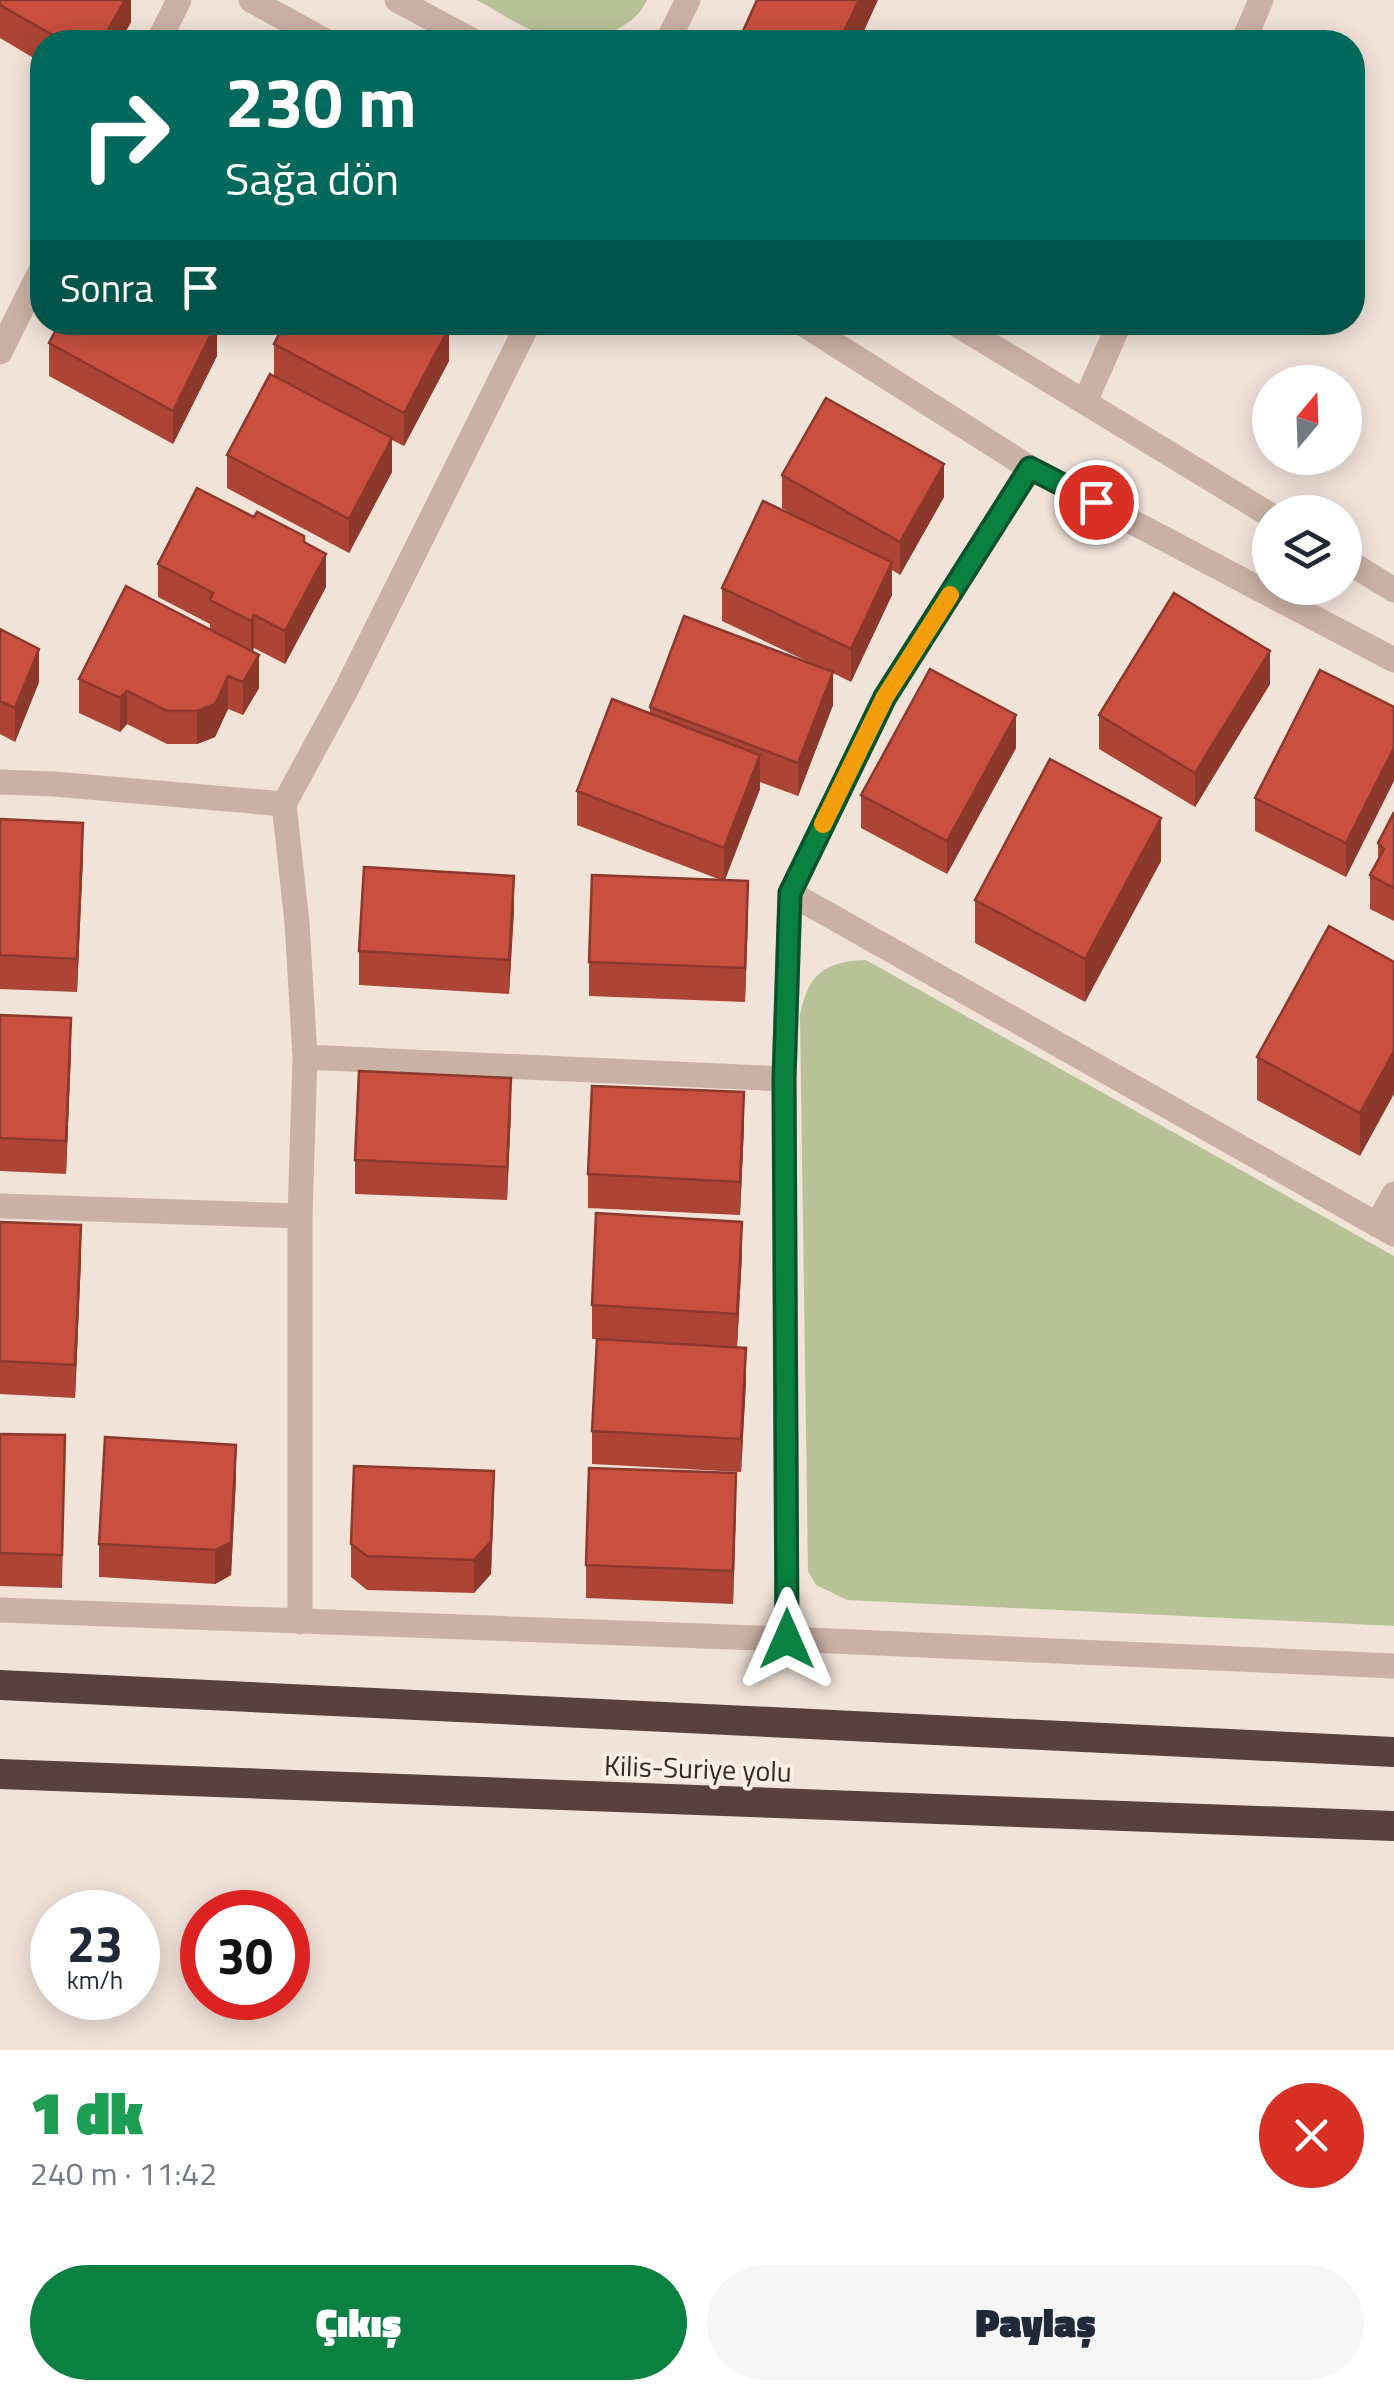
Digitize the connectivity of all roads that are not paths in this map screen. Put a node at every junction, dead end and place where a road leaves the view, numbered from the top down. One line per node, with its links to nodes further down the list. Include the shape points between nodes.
1 (180, 0): 6 (street)
2 (251, 0): 7 (street)
3 (397, 0): 8 (street)
4 (688, 0): 9 (street)
5 (1261, 0): 10 (street)
6 (164, 30)
7 (305, 30)
8 (453, 30)
9 (673, 30)
10 (1248, 30)
11 (30, 292): 16 (street)
12 (523, 335): 24 (street)
13 (820, 335): 18 (street)
14 (974, 335): 17 (street)
15 (1114, 335): 17 (street)
16 (0, 352)
17 (1085, 402): 19 (street)
18 (1030, 468): 22 (street); 25 (street, via 885,697)
19 (1252, 503)
20 (1362, 568): 21 (street)
21 (1392, 583)
22 (1394, 660)
23 (0, 782): 24 (street)
24 (284, 804): 26 (street)
25 (790, 893): 27 (street); 31 (street)
26 (305, 1057): 27 (street); 30 (street)
27 (784, 1078): 34 (street)
28 (1394, 1194): 31 (street)
29 (0, 1206): 30 (street)
30 (300, 1216): 33 (street)
31 (1386, 1230)
32 (0, 1610): 33 (street)
33 (300, 1622): 34 (street)
34 (787, 1639): 35 (street)
35 (1394, 1666)
36 (0, 1685): 37 (highway)
37 (1394, 1752)
38 (0, 1774): 39 (highway, Kilis-Suriye yolu)
39 (1394, 1826)

